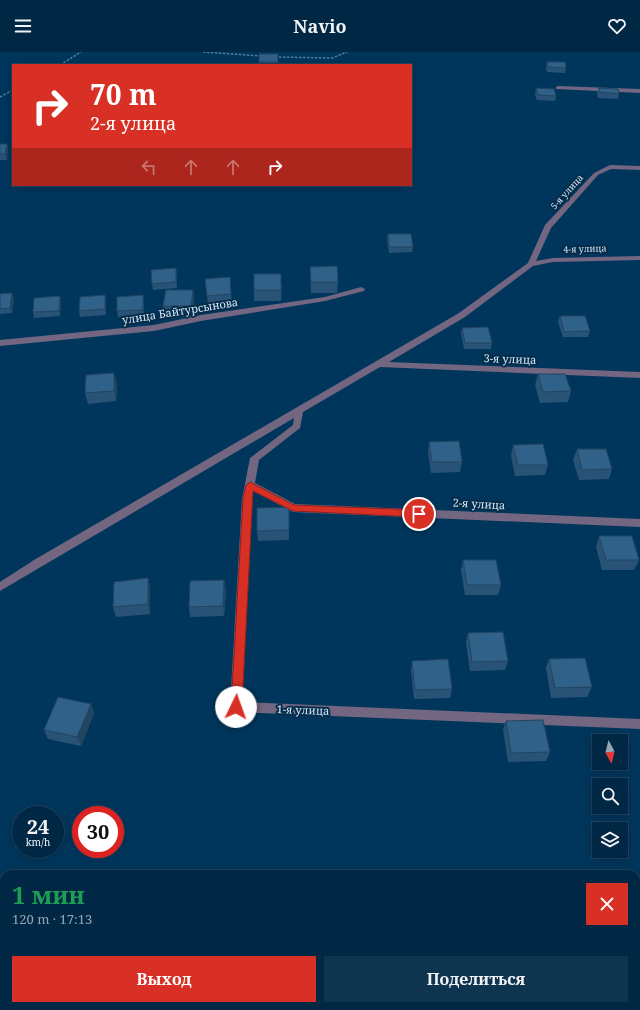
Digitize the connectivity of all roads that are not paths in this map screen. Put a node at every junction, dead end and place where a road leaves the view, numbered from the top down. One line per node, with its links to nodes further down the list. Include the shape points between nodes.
1 (558, 88): 2 (street)
2 (640, 91)
3 (640, 168): 5 (street, 5-я улица, via 610,167 596,174 548,227)
4 (640, 258): 5 (street, 4-я улица, via 552,260)
5 (531, 264): 8 (street, via 462,315)
6 (361, 289): 7 (street, улица Байтурсынова, via 325,299 201,318 154,328)
7 (0, 343)
8 (378, 364): 9 (street, 3-я улица); 10 (street)
9 (640, 375)
10 (299, 410): 11 (street, 1-я улица, via 296,426 256,458); 13 (street)
11 (250, 485): 12 (street, 2-я улица, via 293,508); 14 (street, 1-я улица, via 236,707)
12 (640, 523)
13 (0, 587)
14 (640, 724)

